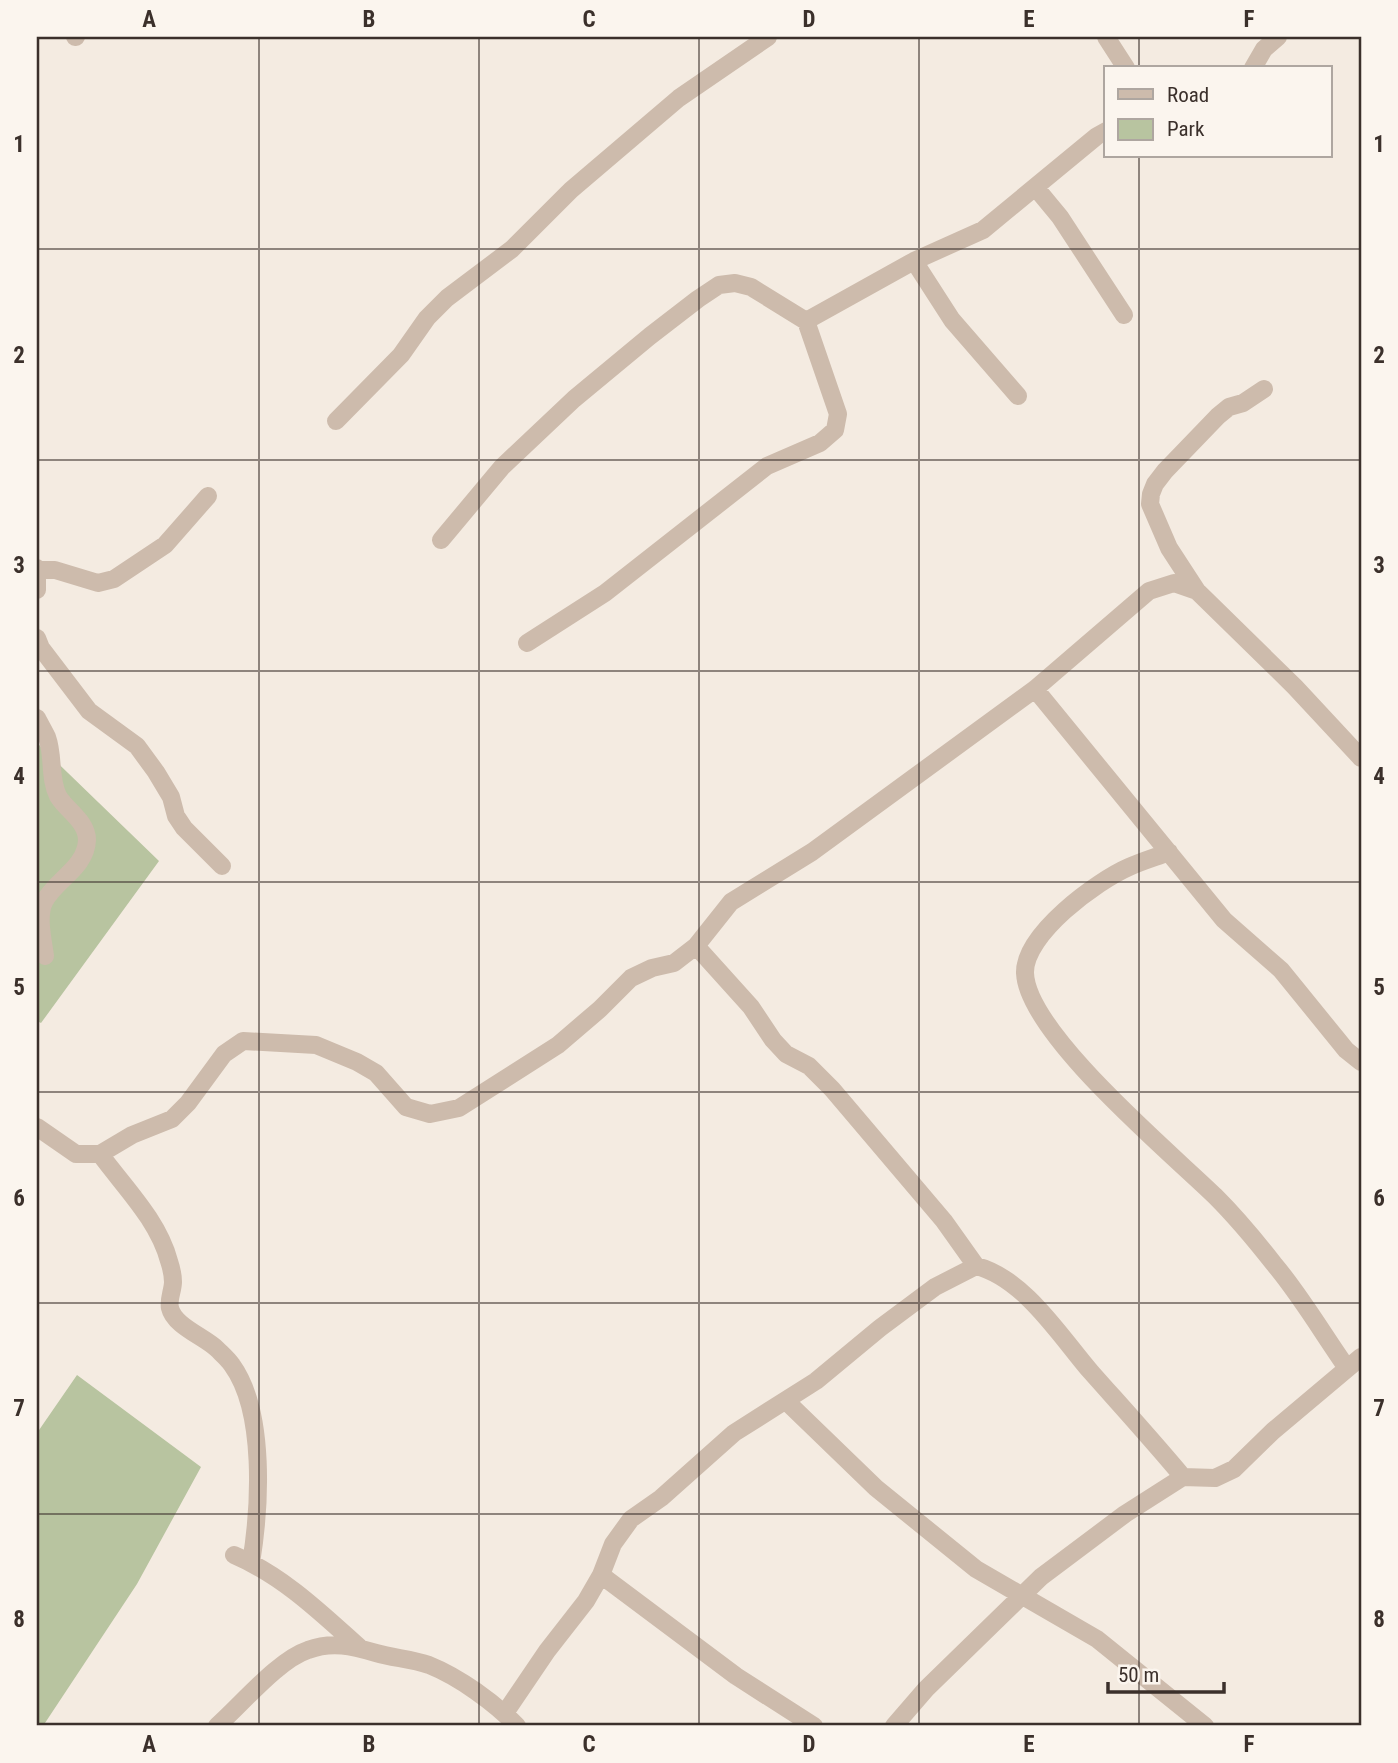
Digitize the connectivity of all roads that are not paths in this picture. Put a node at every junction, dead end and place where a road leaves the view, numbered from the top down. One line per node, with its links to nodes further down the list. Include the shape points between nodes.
1 (768, 37): 13 (street, via 679,98 571,190 512,249 447,298 401,355)
2 (1106, 37): 4 (street)
3 (1278, 37): 5 (street)
4 (1125, 66)
5 (1254, 66)
6 (1104, 132): 7 (street)
7 (1036, 188): 8 (street, via 983,230); 9 (street)
8 (914, 261): 10 (street); 12 (street, via 952,320)
9 (1124, 316)
10 (806, 321): 15 (street, via 751,287 719,285 574,399 502,467); 19 (street, via 838,414 835,430 820,443 767,467 605,593)
11 (1264, 389): 18 (street, via 1217,416 1165,471 1151,494 1150,504 1169,548)
12 (1018, 396)
13 (336, 421)
14 (208, 496): 16 (street, via 165,545 114,579 98,583)
15 (441, 540)
16 (37, 569): 17 (street)
17 (37, 590)
18 (1197, 591): 21 (street, via 1174,583 1149,591); 23 (street)
19 (527, 643)
20 (38, 651): 25 (street, via 89,711 137,746 171,797 184,828)
21 (1035, 689): 24 (street); 26 (street, via 812,852 731,902)
22 (37, 718): 27 (street, via 47,738 54,786 85,830 87,840 76,866 44,903)
23 (1361, 758)
24 (1169, 852): 28 (street, via 1224,920 1280,970); 32 (street, via 1128,867 1095,887 1049,925 1031,952 1025,973 1031,994 1065,1048 1216,1198)
25 (222, 866)
26 (696, 946): 30 (street, via 674,963 631,978 558,1045 459,1108 430,1114 406,1107 376,1073 316,1045 243,1041 224,1054 172,1119); 31 (street, via 751,1007 772,1040 832,1089 944,1221)
27 (45, 956)
28 (1361, 1062)
29 (37, 1127): 30 (street, via 76,1154)
30 (100, 1154): 36 (street, via 157,1232 173,1283 171,1312 233,1365 246,1392 255,1427 258,1474)
31 (976, 1266): 33 (street, via 935,1287); 34 (street, via 1008,1280 1035,1307)
32 (1354, 1362): 34 (street, via 1234,1469 1215,1478)
33 (786, 1401): 37 (street, via 734,1433 631,1520 613,1544); 38 (street, via 876,1488 976,1569)
34 (1183, 1477): 38 (street, via 1125,1514)
35 (234, 1555): 36 (street)
36 (251, 1563): 39 (street, via 298,1592)
37 (601, 1575): 40 (street, via 547,1651); 42 (street, via 736,1676)
38 (1022, 1596): 43 (street); 44 (street, via 1097,1639)
39 (359, 1647): 40 (street, via 429,1666 474,1690); 41 (street, via 337,1644 306,1650 281,1665)
40 (511, 1720)
41 (218, 1726)
42 (814, 1726)
43 (894, 1726)
44 (1205, 1726)

